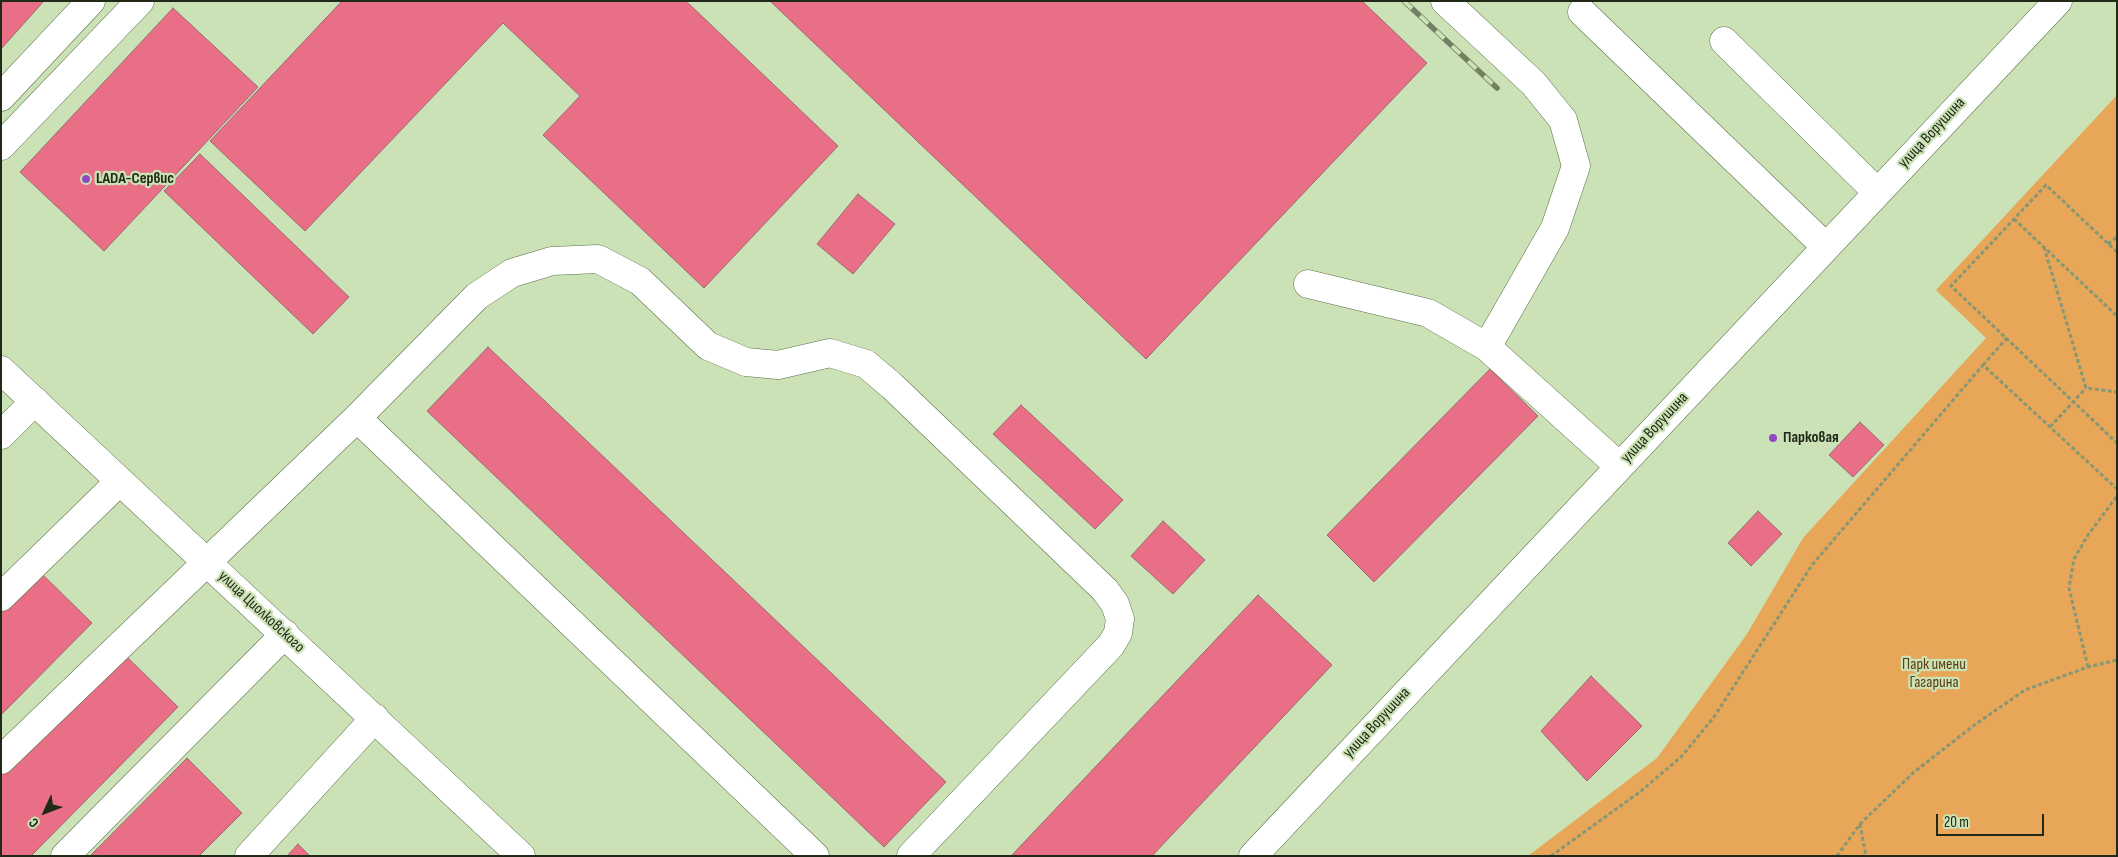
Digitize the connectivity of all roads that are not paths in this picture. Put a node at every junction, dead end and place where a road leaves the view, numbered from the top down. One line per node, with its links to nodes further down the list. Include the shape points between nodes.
1 (91, 1): 7 (street)
2 (140, 1): 8 (street)
3 (1445, 1): 12 (street, via 1534,84 1563,120 1576,166 1555,228)
4 (2058, 1): 9 (street, улица Ворушина)
5 (1582, 12): 10 (street)
6 (1724, 41): 9 (street)
7 (1, 97)
8 (1, 146)
9 (1877, 192): 10 (street, улица Ворушина)
10 (1825, 246): 17 (street, улица Ворушина)
11 (1308, 284): 12 (street, via 1428,313)
12 (1488, 347): 17 (street)
13 (1, 370): 14 (street, улица Циолковского)
14 (35, 402): 16 (street); 18 (street, улица Циолковского)
15 (357, 418): 19 (street); 27 (street); 28 (street, via 477,296 512,273 552,261 598,259 640,281 708,346 746,362 778,365 830,353 866,364 1105,590 1120,619 1118,633 1111,645)
16 (1, 435)
17 (1619, 466): 29 (street, улица Ворушина)
18 (120, 481): 19 (street, улица Циолковского); 20 (street)
19 (207, 562): 21 (street, улица Циолковского); 23 (street)
20 (1, 597)
21 (285, 634): 22 (street, улица Циолковского); 24 (street)
22 (375, 718): 25 (street); 26 (street, улица Циолковского)
23 (1, 760)
24 (65, 856)
25 (249, 856)
26 (521, 856)
27 (815, 856)
28 (910, 856)
29 (1252, 856)

